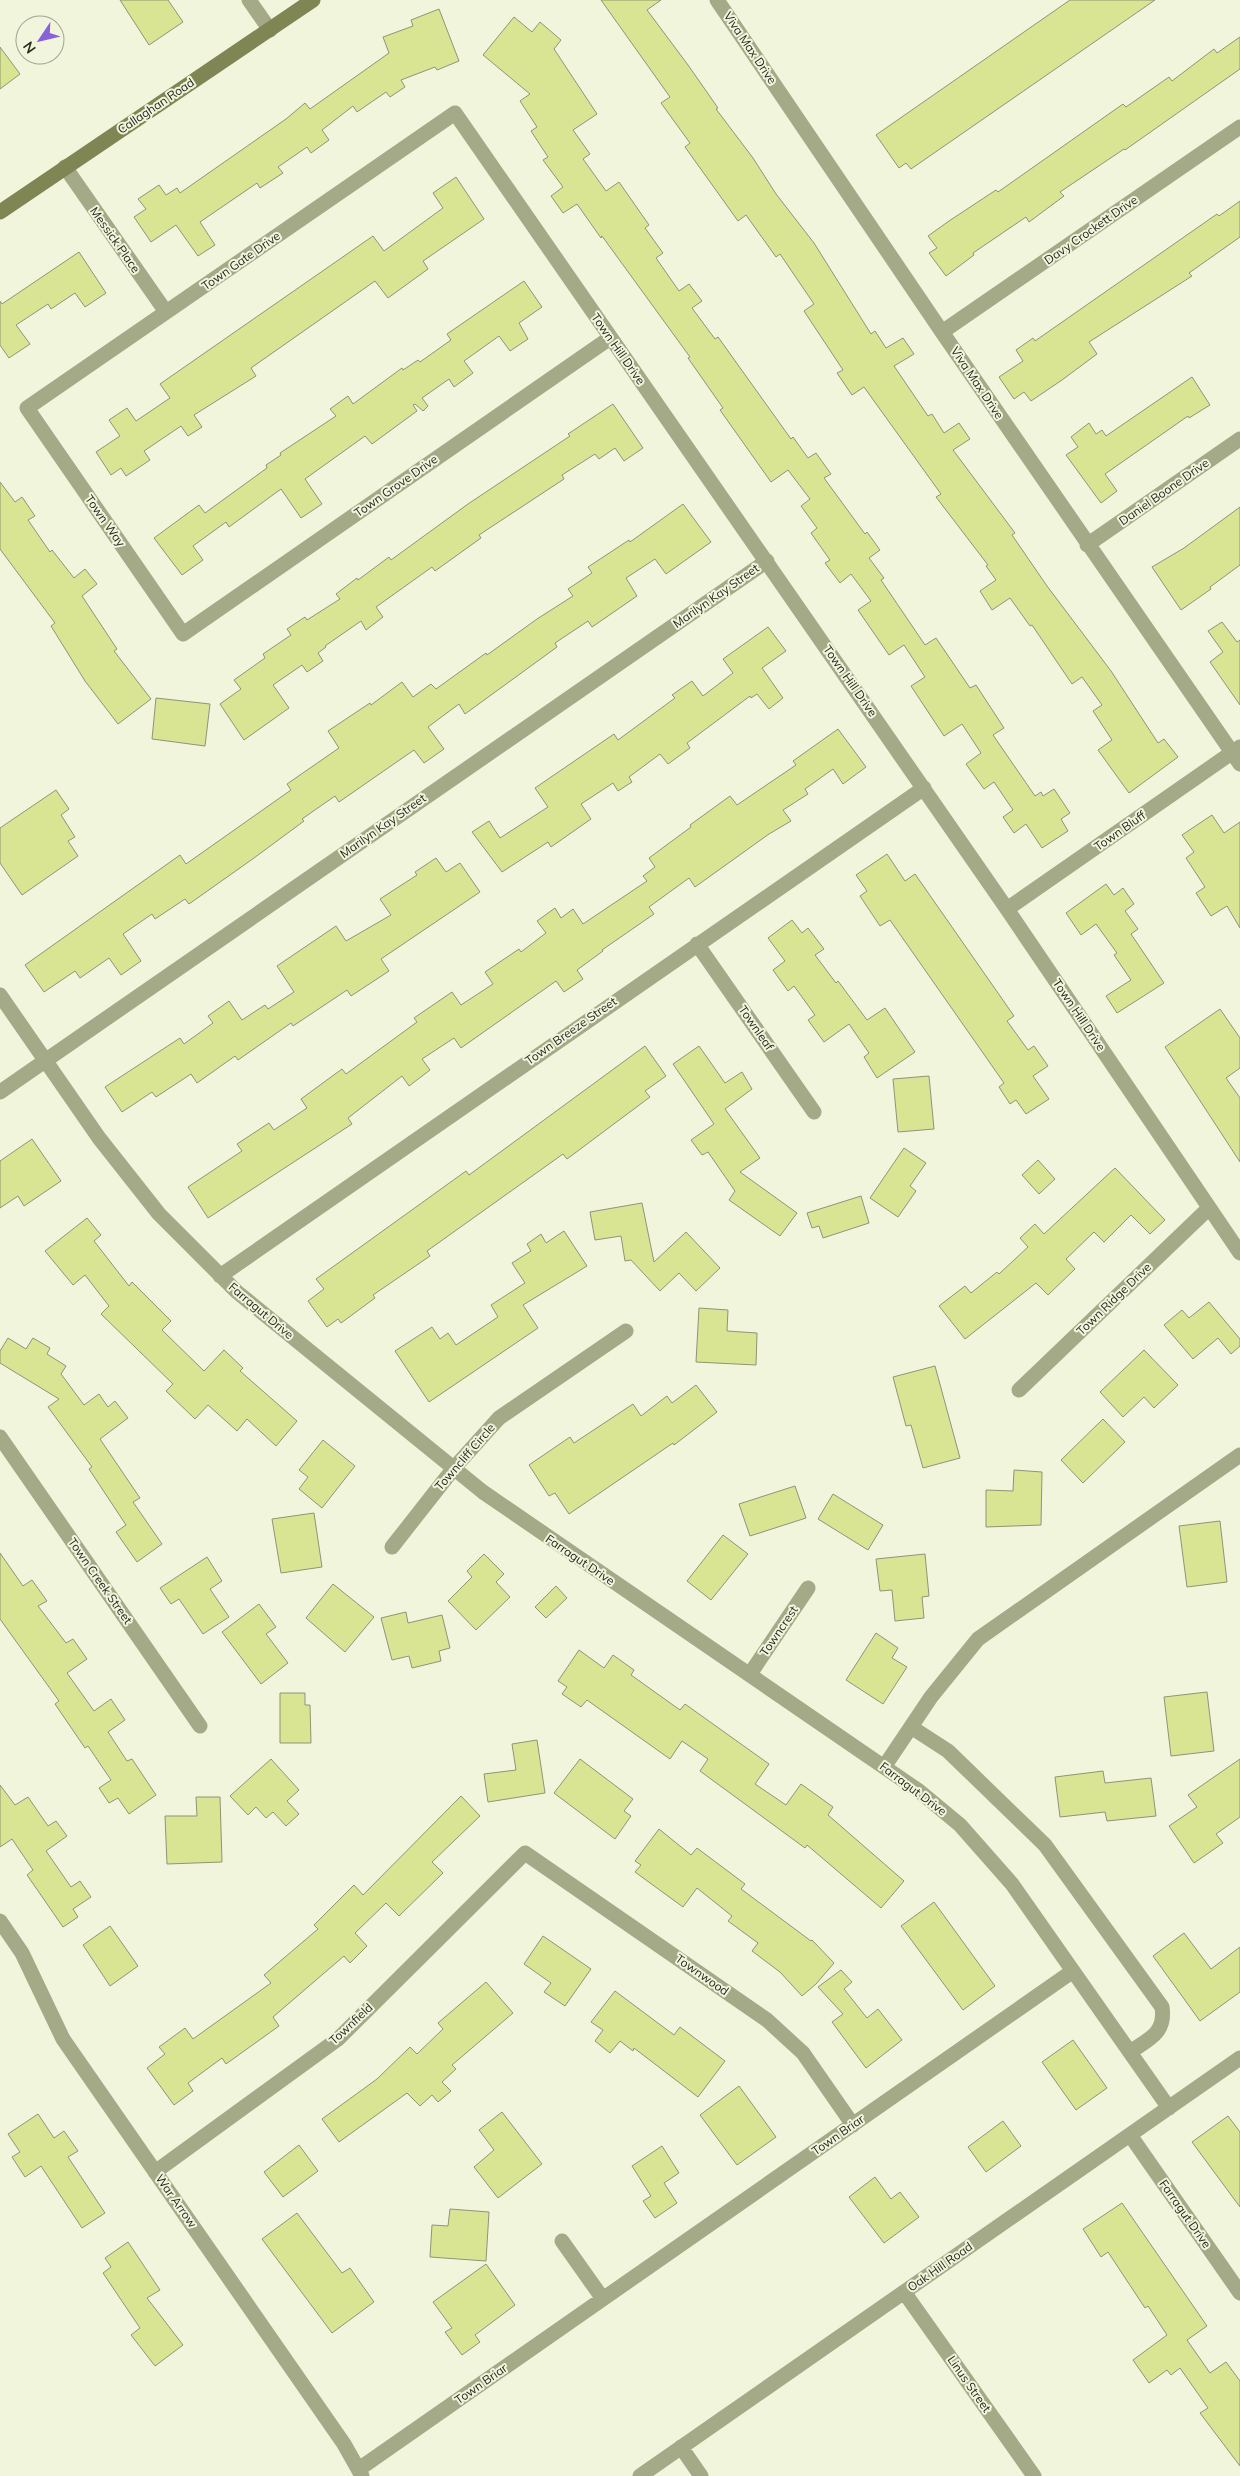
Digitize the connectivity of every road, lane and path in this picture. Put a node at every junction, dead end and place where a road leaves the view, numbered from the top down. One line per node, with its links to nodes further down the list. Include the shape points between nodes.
1 (249, 0): 4 (street)
2 (313, 0): 4 (main road, Callaghan Road)
3 (718, 0): 10 (street, Viva Max Drive)
4 (270, 30): 7 (main road, Callaghan Road)
5 (455, 113): 9 (street, Town Gate Drive); 11 (street, Town Hill Drive)
6 (1240, 127): 10 (street, Davy Crockett Drive)
7 (65, 167): 8 (main road, Callaghan Road); 9 (street, Messick Place)
8 (0, 212)
9 (166, 312): 12 (street, Town Gate Drive)
10 (942, 332): 14 (street, Viva Max Drive)
11 (610, 338): 15 (street, Town Hill Drive); 16 (street, Town Grove Drive)
12 (27, 408): 16 (street, Town Way)
13 (1240, 439): 14 (street, Daniel Boone Drive)
14 (1087, 544): 17 (street, Viva Max Drive)
15 (767, 560): 18 (street, Town Hill Drive); 22 (street, Marilyn Kay Street)
16 (183, 634)
17 (1237, 755): 19 (street, Town Bluff)
18 (924, 788): 19 (street, Town Hill Drive); 20 (street, Town Breeze Street)
19 (1007, 908): 25 (street, Town Hill Drive)
20 (697, 944): 24 (street, Townleaf); 27 (street, Town Breeze Street)
21 (0, 996): 22 (street, Farragut Drive)
22 (45, 1061): 23 (street, Marilyn Kay Street); 27 (street, Farragut Drive, via 99,1138 159,1214)
23 (0, 1092)
24 (814, 1112)
25 (1209, 1208): 26 (street, Town Hill Drive); 29 (street, Town Ridge Drive)
26 (1240, 1253)
27 (220, 1276): 32 (street, Farragut Drive)
28 (626, 1331): 32 (street, Towncliff Circle, via 499,1418)
29 (1019, 1390)
30 (0, 1437): 36 (street, Town Creek Street)
31 (1240, 1455): 37 (street, via 978,1639 930,1697)
32 (454, 1468): 33 (street, Towncliff Circle); 35 (street, Farragut Drive, via 530,1527)
33 (392, 1547)
34 (808, 1588): 35 (street, Towncrest)
35 (750, 1674): 38 (street, Farragut Drive)
36 (200, 1726)
37 (910, 1727): 38 (street); 42 (street, via 948,1752 1045,1845 1162,2007 1164,2020 1155,2034)
38 (884, 1767): 41 (street, Farragut Drive, via 960,1825 1012,1884)
39 (525, 1852): 45 (street, Townwood, via 767,2020 803,2053); 47 (street, Townfield, via 338,2039)
40 (0, 1921): 47 (street, War Arrow, via 22,1953 62,2039)
41 (1073, 1971): 42 (street, Farragut Drive); 45 (street, Town Briar)
42 (1130, 2052): 44 (street, Farragut Drive)
43 (1240, 2058): 44 (street, Oak Hill Road)
44 (1169, 2108): 46 (street, Oak Hill Road)
45 (853, 2125): 51 (street, Town Briar)
46 (1130, 2135): 49 (street, Oak Hill Road); 50 (street, Farragut Drive)
47 (155, 2172): 53 (street, War Arrow, via 344,2444)
48 (562, 2241): 51 (street)
49 (904, 2292): 52 (street, Oak Hill Road); 56 (street, Linus Street)
50 (1240, 2293)
51 (603, 2299): 53 (street, Town Briar)
52 (681, 2447): 54 (street, Oak Hill Road); 55 (street)
53 (360, 2472)
54 (640, 2476)
55 (701, 2476)
56 (1034, 2476)

